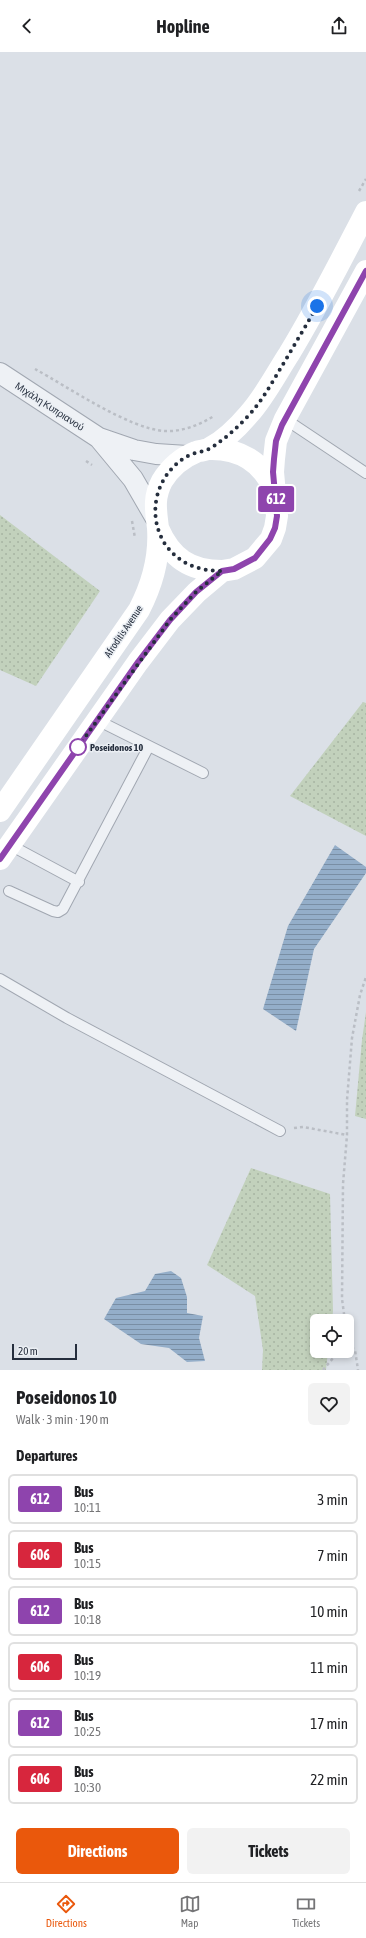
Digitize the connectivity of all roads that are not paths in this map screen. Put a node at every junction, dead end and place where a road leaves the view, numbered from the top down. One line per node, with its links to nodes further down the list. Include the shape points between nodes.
1 (366, 212): 6 (main road, Afroditis Avenue, via 310,319 263,396 234,430)
2 (366, 271): 4 (main road)
3 (0, 373): 5 (street, Μιχάλη Κυπριανού)
4 (285, 418): 8 (lane); 9 (main road, via 276,441)
5 (99, 438): 7 (street, Μιχάλη Κυπριανού, via 134,450); 10 (street, Μιχάλη Κυπριανού, via 133,479)
6 (209, 449): 7 (main road, Afroditis Avenue); 9 (main road, via 234,451 250,459 263,471)
7 (187, 456): 10 (main road, Afroditis Avenue, via 172,467 157,493)
8 (366, 474)
9 (275, 492): 11 (main road, via 277,516 270,539 255,558 234,569)
10 (157, 523): 11 (main road, via 169,549 178,558 199,569); 15 (main road, Afroditis Avenue, via 157,559 153,579 139,610)
11 (222, 571): 12 (main road, via 196,592 170,620)
12 (97, 720): 13 (lane); 16 (main road)
13 (149, 746): 14 (lane); 17 (lane)
14 (203, 773)
15 (0, 811)
16 (5, 852): 17 (lane)
17 (79, 882): 18 (lane, via 63,910 58,912)
18 (9, 891)
19 (0, 979): 20 (lane, via 67,1018)
20 (280, 1131)

